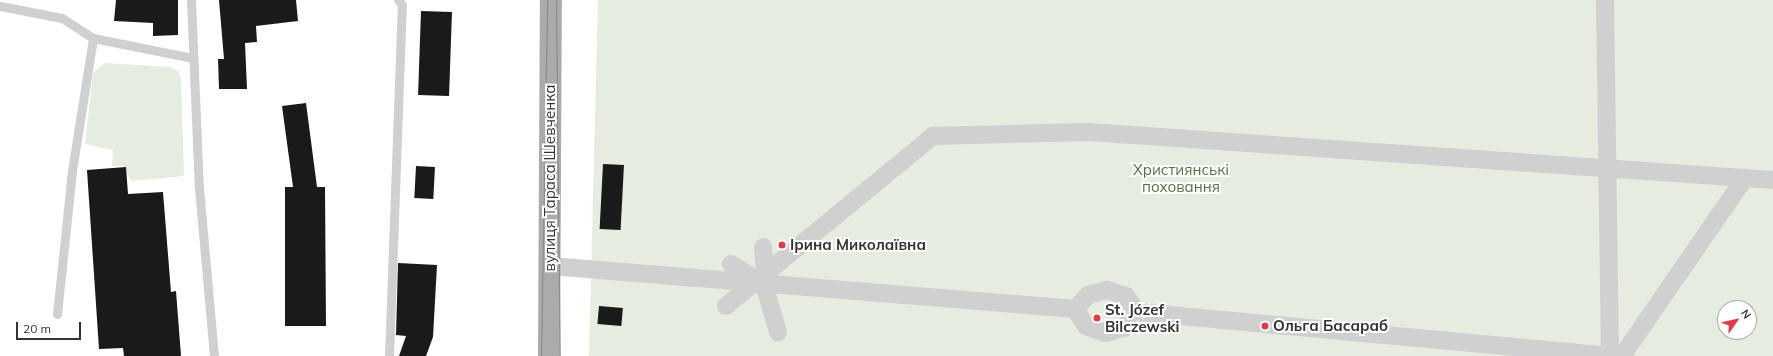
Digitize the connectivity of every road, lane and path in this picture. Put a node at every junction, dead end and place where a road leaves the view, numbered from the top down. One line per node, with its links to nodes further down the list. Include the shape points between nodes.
1 (191, 0): 7 (lane)
2 (398, 0): 21 (lane, via 402,5)
3 (551, 0): 13 (main road, вулиця Тараса Шевченка)
4 (1605, 0): 8 (street)
5 (0, 6): 6 (lane, via 62,18)
6 (93, 38): 7 (lane); 18 (lane, via 72,171)
7 (192, 58): 20 (lane, via 199,188)
8 (1608, 168): 9 (street); 14 (street, via 1089,132 933,136); 23 (street)
9 (1745, 178): 10 (street); 24 (street)
10 (1773, 179)
11 (763, 247): 14 (street)
12 (732, 264): 14 (street)
13 (550, 266): 14 (street); 22 (main road, вулиця Тараса Шевченка)
14 (759, 280): 15 (street); 16 (street); 19 (street)
15 (726, 306)
16 (1075, 309): 17 (street, via 1088,295 1107,290 1126,296); 17 (street, via 1086,326 1105,333 1124,328)
17 (1137, 312): 23 (street)
18 (57, 314)
19 (778, 332)
20 (214, 356)
21 (389, 356)
22 (549, 356)
23 (1612, 356)
24 (1622, 356)

